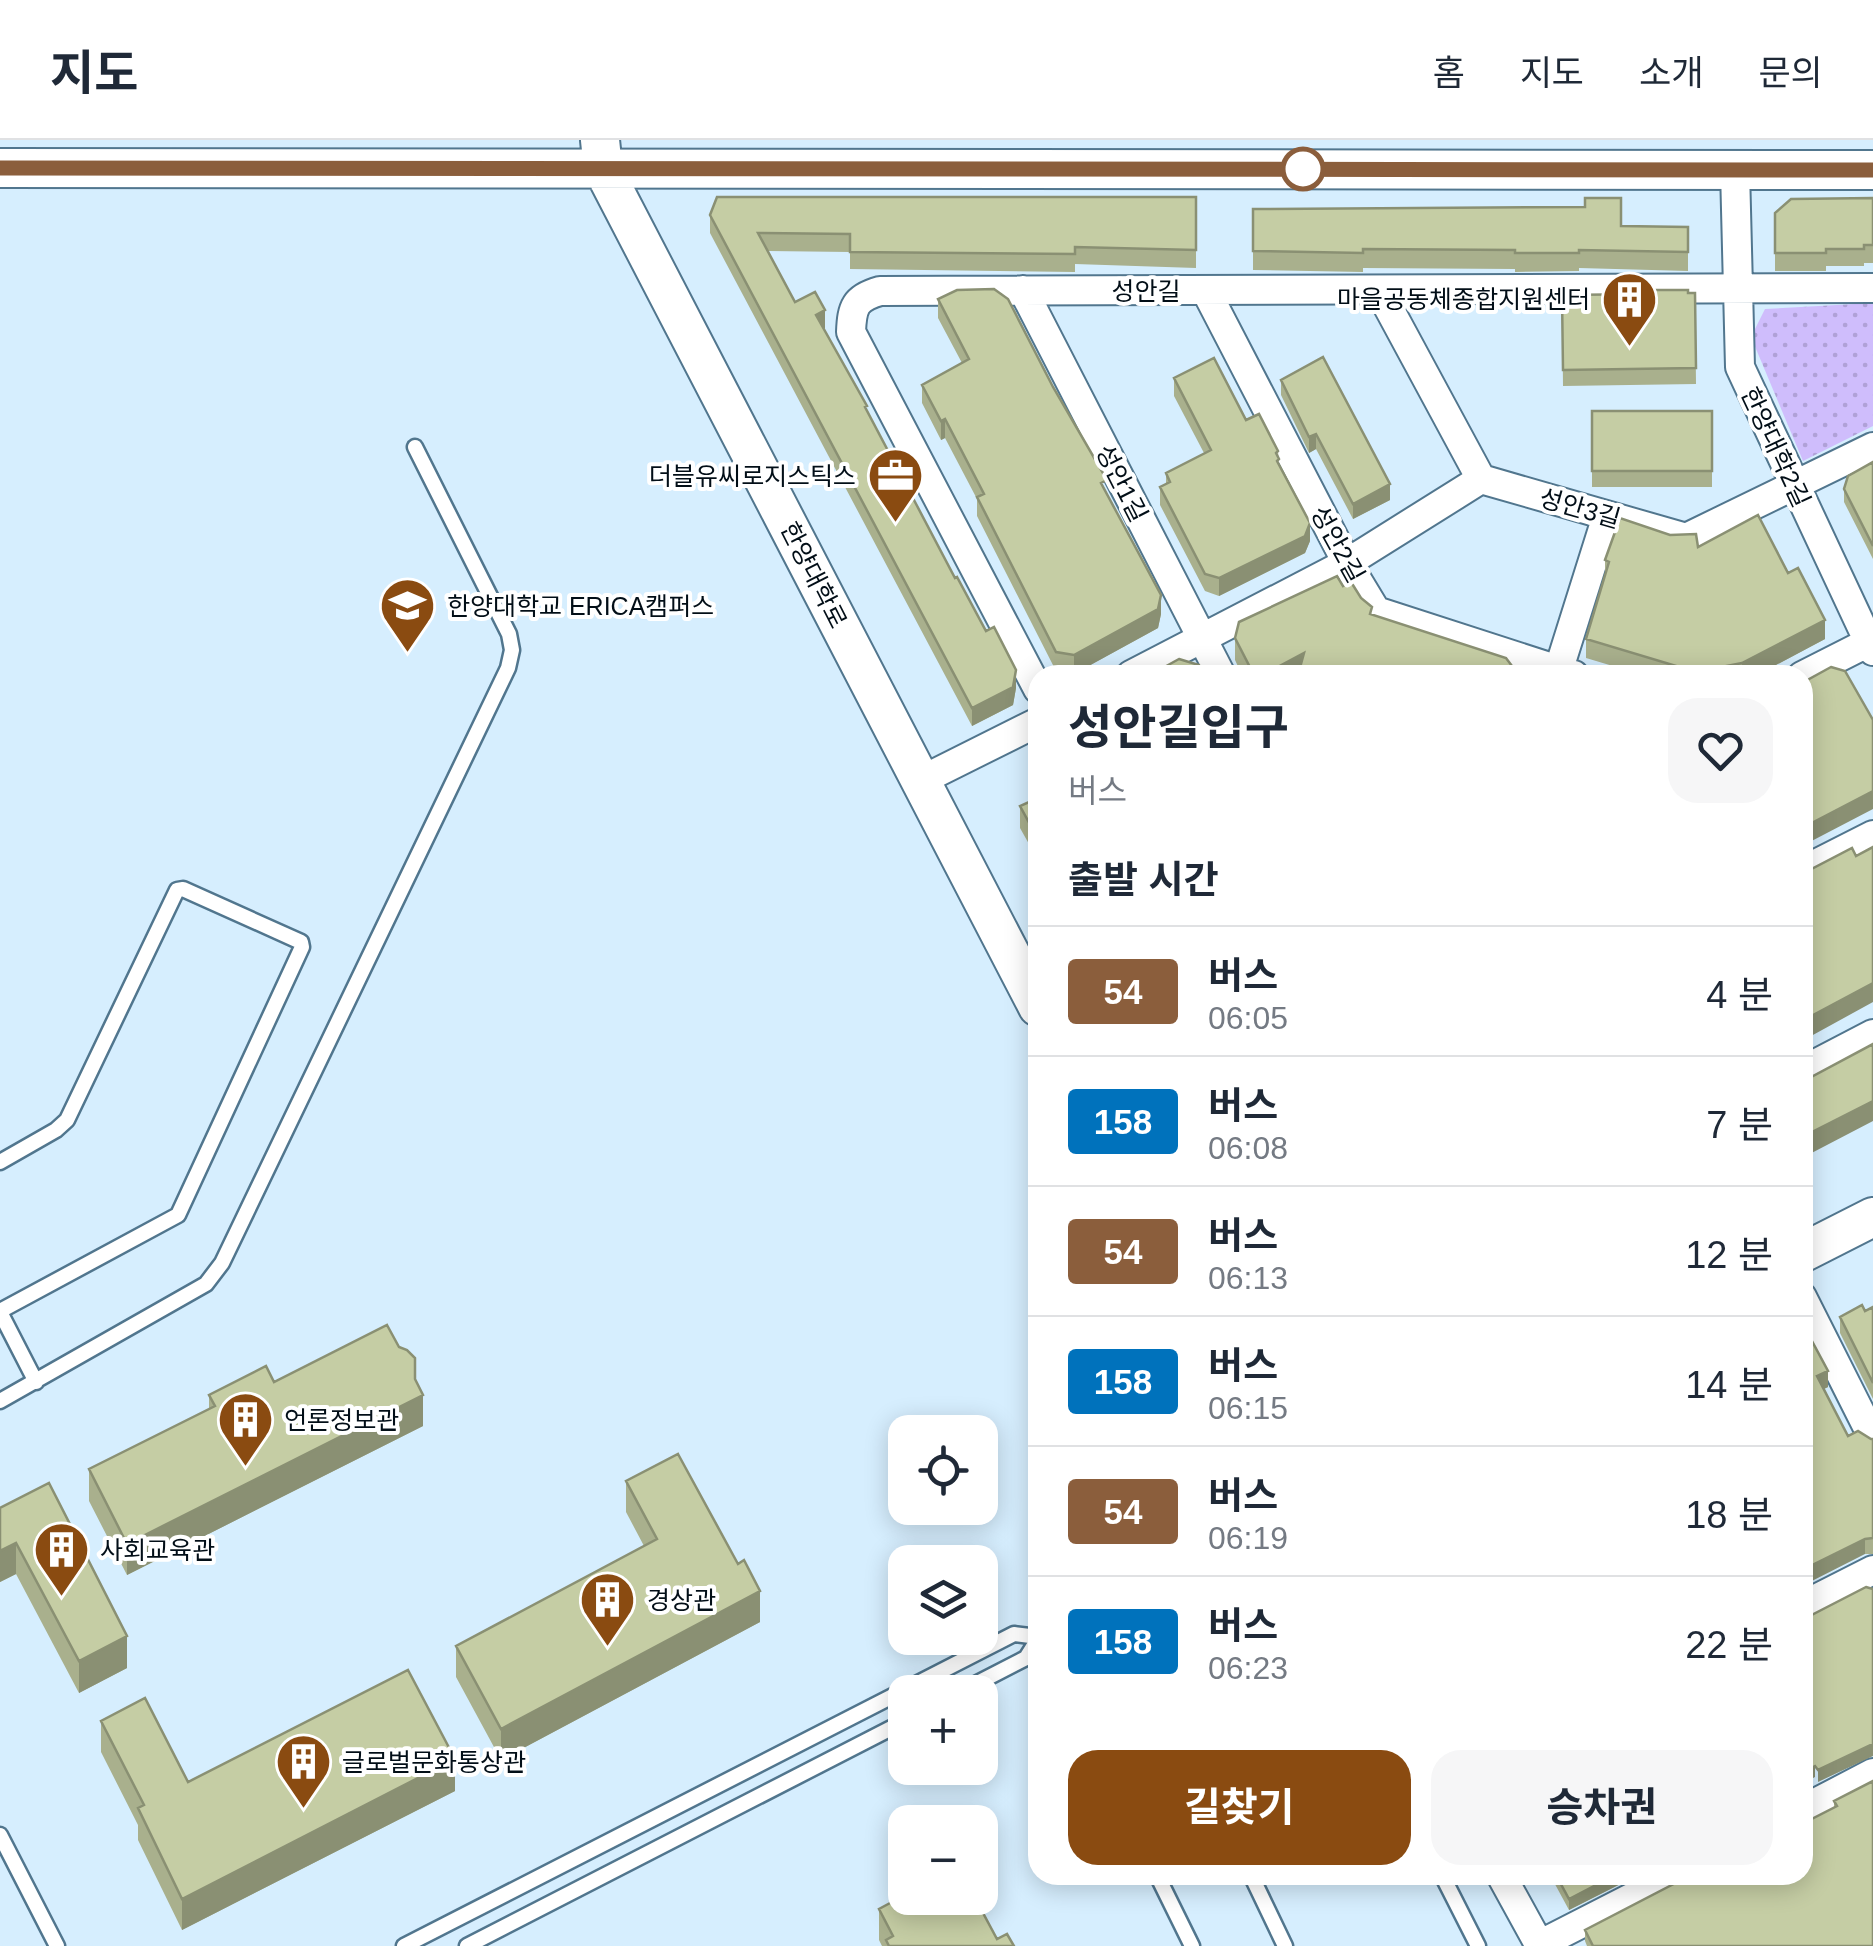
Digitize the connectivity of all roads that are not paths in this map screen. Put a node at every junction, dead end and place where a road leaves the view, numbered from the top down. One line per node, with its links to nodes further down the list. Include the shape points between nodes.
1 (602, 154): 2 (main road); 3 (main road); 25 (main road, 한양대학로)
2 (1734, 155): 4 (main road); 8 (street, 한양대학2길)
3 (0, 168)
4 (1873, 170)
5 (1873, 288): 8 (street, 성안길)
6 (1023, 290): 9 (street, 성안길); 16 (street, 성안1길); 22 (street, 성안길, via 880,291 852,308 851,332)
7 (1379, 290): 8 (street, 성안길); 9 (street, 성안길); 12 (street)
8 (1735, 290): 13 (street, 한양대학2길, via 1740,367)
9 (1206, 291): 15 (street, 성안2길)
10 (1873, 447): 13 (street, 성안3길)
11 (416, 448): 36 (lane, via 509,634 508,668 222,1263 206,1284)
12 (1481, 479): 14 (street, 성안3길); 15 (street)
13 (1794, 487): 14 (street, 성안3길, via 1686,538); 17 (street, 한양대학2길)
14 (1606, 516): 21 (street)
15 (1347, 564): 16 (street); 20 (street, 성안2길, via 1376,611)
16 (1202, 639): 18 (street); 19 (street, 성안1길)
17 (1872, 644): 23 (street)
18 (1151, 665)
19 (1216, 665)
20 (1536, 665)
21 (1565, 665)
22 (1028, 670)
23 (1813, 671)
24 (1028, 727): 25 (street)
25 (920, 782): 28 (main road, 한양대학로)
26 (1873, 835): 27 (street)
27 (1813, 865)
28 (1028, 987)
29 (1873, 1034): 30 (street)
30 (1813, 1065)
31 (0, 1162): 34 (lane, via 67,1120 177,890 301,942 178,1215)
32 (1873, 1217): 33 (main road)
33 (1813, 1247)
34 (0, 1312): 36 (lane)
35 (1813, 1318): 38 (street)
36 (36, 1382): 37 (lane)
37 (0, 1401)
38 (1873, 1438)
39 (1873, 1570): 40 (street)
40 (1813, 1600)
41 (1028, 1636): 54 (lane, via 1014,1634)
42 (1028, 1655): 43 (lane)
43 (993, 1675)
44 (888, 1730): 55 (lane)
45 (1873, 1774): 46 (street)
46 (1813, 1804)
47 (0, 1835): 53 (lane)
48 (1162, 1885): 56 (lane)
49 (1256, 1885): 57 (lane)
50 (1447, 1885): 58 (lane)
51 (1506, 1885): 59 (street)
52 (1657, 1885): 59 (street)
53 (57, 1946)
54 (404, 1946)
55 (467, 1946)
56 (1192, 1946)
57 (1284, 1946)
58 (1478, 1946)
59 (1540, 1946)

